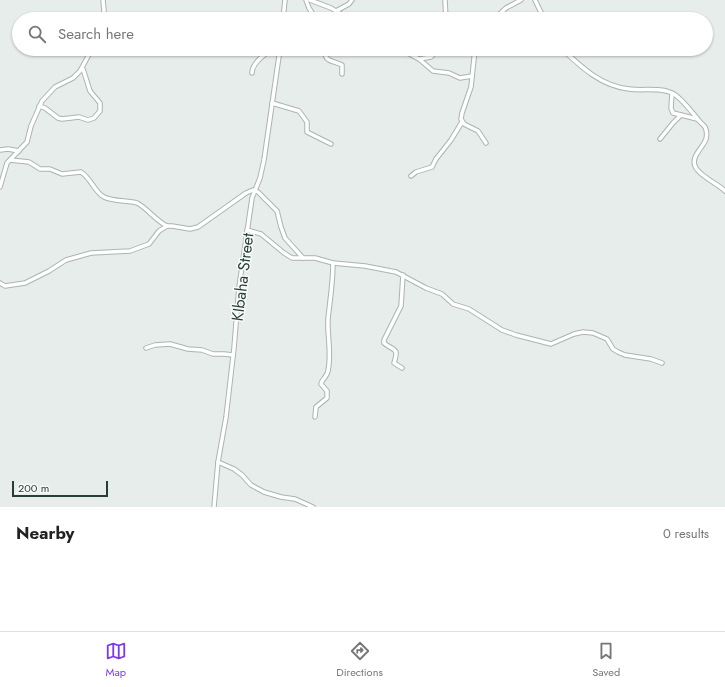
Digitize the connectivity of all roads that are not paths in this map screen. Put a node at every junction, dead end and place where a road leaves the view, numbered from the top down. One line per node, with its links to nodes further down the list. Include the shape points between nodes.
1 (103, 0): 10 (street)
2 (285, 0): 11 (street)
3 (306, 0): 12 (street)
4 (310, 0): 9 (street)
5 (352, 0): 9 (street)
6 (445, 0): 13 (street)
7 (521, 0): 14 (street)
8 (535, 0): 15 (street)
9 (336, 11)
10 (104, 12)
11 (284, 12)
12 (312, 12)
13 (446, 12)
14 (502, 12)
15 (541, 12)
16 (88, 56): 25 (street)
17 (264, 56): 26 (street, via 254,65)
18 (279, 56): 30 (street, KIbaha Street)
19 (326, 56): 27 (street, via 328,60 342,65)
20 (413, 56): 24 (street)
21 (432, 56): 24 (street)
22 (474, 56): 28 (street)
23 (569, 56): 29 (street, via 586,72 605,82 627,89)
24 (419, 59): 28 (street, via 435,72 449,73 460,78)
25 (83, 69): 31 (street, via 73,78 55,87); 31 (street, via 90,90 100,103 100,111 94,118 62,119)
26 (252, 73)
27 (342, 74)
28 (472, 76): 34 (street)
29 (672, 94): 32 (street, via 672,111); 33 (street, via 683,102)
30 (272, 102): 37 (street, via 299,111 307,122 307,132); 43 (street, KIbaha Street, via 264,160)
31 (39, 106): 39 (street, via 27,142)
32 (680, 115): 33 (street); 35 (street)
33 (697, 119): 44 (street, via 707,132 706,139 695,156 695,167)
34 (462, 122): 36 (street, via 478,131); 41 (street, via 432,167)
35 (660, 139)
36 (486, 143)
37 (331, 144)
38 (0, 150): 39 (street)
39 (19, 151): 40 (street)
40 (10, 160): 42 (street); 45 (street, via 29,162 38,168 62,174 81,172 102,196 139,204)
41 (411, 176)
42 (0, 187)
43 (255, 191): 45 (street, via 246,193 198,227 190,229); 46 (street, KIbaha Street); 47 (street, via 278,212 285,238)
44 (725, 191)
45 (167, 226): 50 (street, via 149,244 130,251 91,253 62,262 25,283 5,286)
46 (247, 230): 47 (street, via 261,234 290,258); 52 (street, KIbaha Street)
47 (303, 258): 48 (street)
48 (334, 263): 49 (street, via 374,267); 55 (street, via 328,319 329,363 327,374 321,381 327,391 327,399 316,407)
49 (403, 275): 53 (street, via 512,334 551,344 574,334 593,333 607,338 613,349 618,352 651,358); 54 (street, via 401,306 384,340 396,350 394,363)
50 (0, 283)
51 (146, 348): 52 (street, via 170,344 213,354)
52 (233, 355): 56 (street, KIbaha Street)
53 (662, 363)
54 (402, 368)
55 (315, 417)
56 (218, 462): 57 (street, KIbaha Street); 58 (street, via 234,469 251,485 264,492 299,500)
57 (214, 507)
58 (313, 507)

